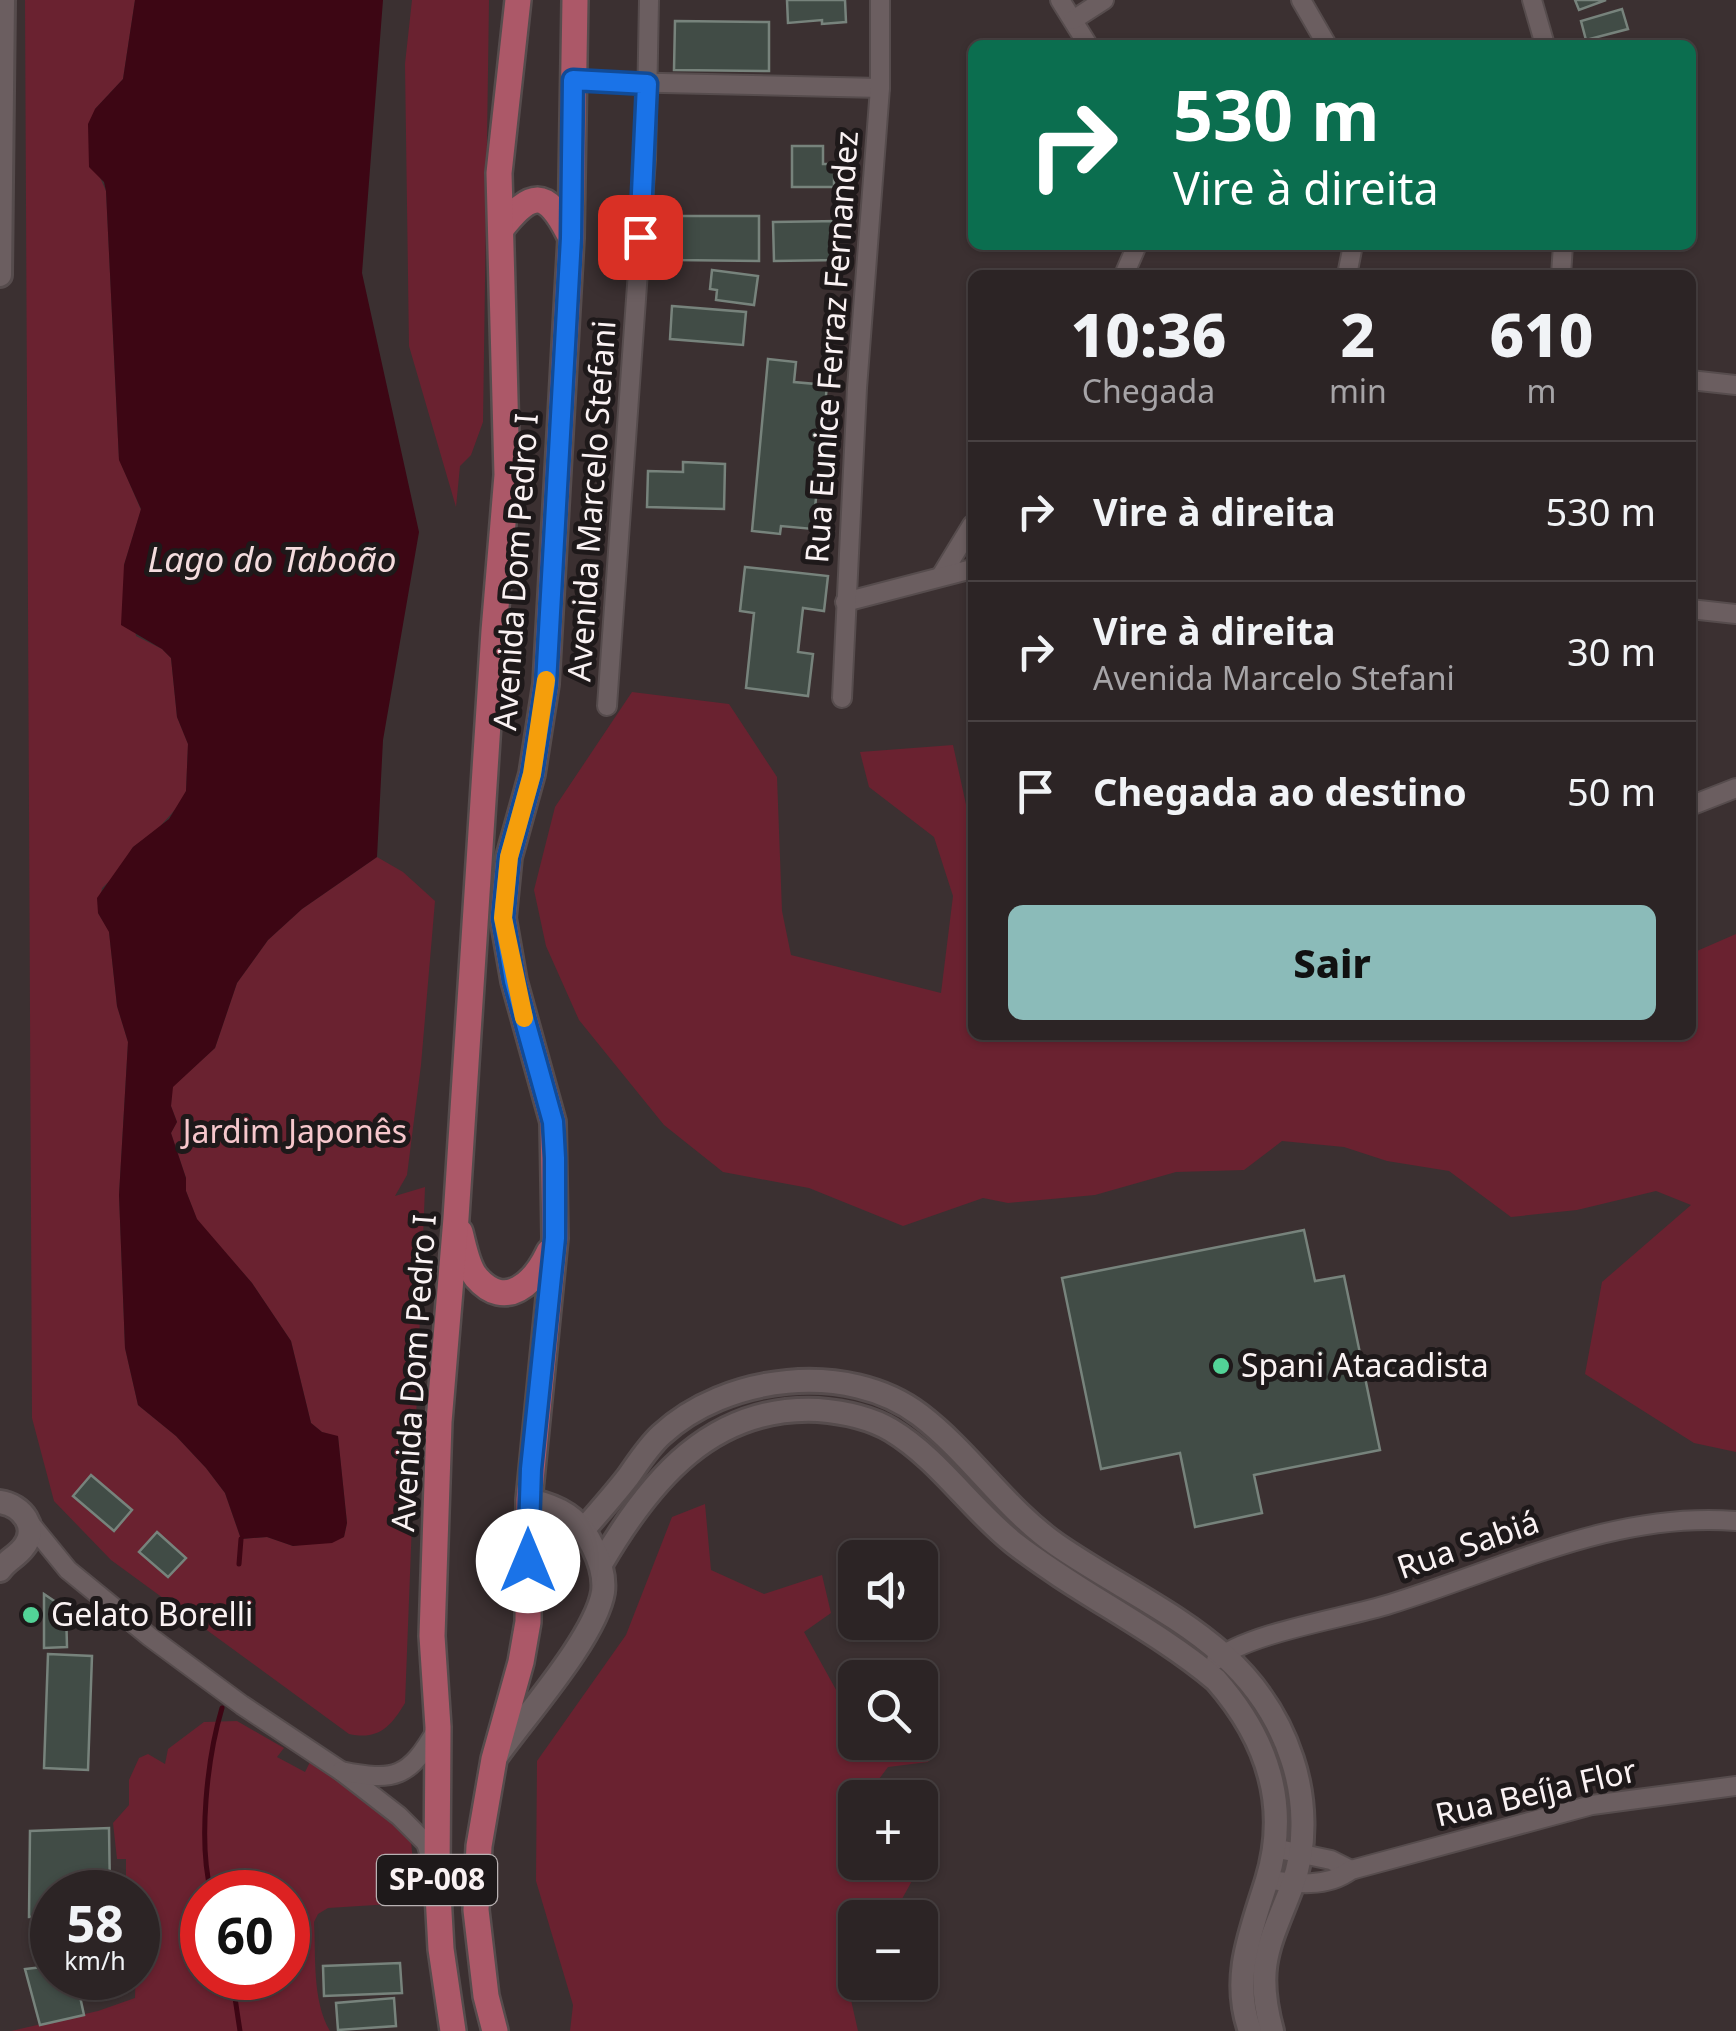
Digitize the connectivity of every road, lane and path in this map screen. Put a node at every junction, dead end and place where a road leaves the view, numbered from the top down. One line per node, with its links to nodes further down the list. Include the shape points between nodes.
1 (3, 0): 18 (street)
2 (518, 0): 17 (main road, Avenida Dom Pedro I / SP-008, via 500,173)
3 (575, 0): 14 (main road, Avenida Dom Pedro I / SP-008)
4 (649, 0): 15 (street, Avenida Marcelo Stefani)
5 (880, 0): 16 (street, Rua Eunice Ferraz Fernandez)
6 (1060, 0): 10 (street)
7 (1104, 0): 10 (street)
8 (1301, 0): 12 (street)
9 (1532, 0): 13 (street)
10 (1073, 20): 11 (street)
11 (1085, 40)
12 (1324, 40)
13 (1543, 40)
14 (573, 80): 15 (street); 19 (main road, Avenida Dom Pedro I / SP-008)
15 (647, 84): 16 (street); 30 (street, Avenida Marcelo Stefani)
16 (880, 88): 26 (street, Rua Eunice Ferraz Fernandez)
17 (501, 228): 19 (main road, via 531,199 546,200); 33 (main road, Avenida Dom Pedro I / SP-008, via 508,475)
18 (0, 230): 20 (street)
19 (571, 238): 34 (main road, Avenida Dom Pedro I / SP-008, via 546,684 532,774 509,857 503,918 553,1122)
20 (0, 275)
21 (1696, 381): 22 (street)
22 (1736, 385)
23 (968, 532): 25 (street)
24 (968, 570): 25 (street)
25 (941, 576): 26 (street)
26 (845, 602): 29 (street, Rua Eunice Ferraz Fernandez)
27 (1696, 610): 28 (street)
28 (1736, 614)
29 (842, 698)
30 (607, 706)
31 (1736, 788): 32 (street)
32 (1696, 804)
33 (456, 1218): 34 (main road, via 470,1267 496,1290 528,1286); 45 (main road, Avenida Dom Pedro I / SP-008, via 439,1422 432,1636)
34 (555, 1238): 36 (main road, Avenida Dom Pedro I / SP-008)
35 (4, 1500): 38 (street)
36 (529, 1500): 39 (street, via 553,1506); 46 (main road, Avenida Dom Pedro I / SP-008, via 528,1622)
37 (1736, 1521): 43 (street, Rua Sabiá, via 1698,1518 1628,1527)
38 (29, 1522): 40 (street, via 29,1537); 42 (street)
39 (584, 1529): 41 (street); 43 (street, via 658,1437 721,1395 809,1380 856,1387 917,1412 1018,1515)
40 (8, 1559): 42 (street)
41 (601, 1564): 44 (street, via 674,1464 700,1442 740,1420 791,1409 832,1411 890,1429 1022,1549); 46 (street, via 595,1616)
42 (68, 1570): 47 (street, via 178,1659)
43 (1225, 1653): 44 (street); 50 (street, via 1256,1689 1292,1759 1302,1802)
44 (1205, 1671): 49 (street, via 1259,1739 1276,1809)
45 (438, 1727): 47 (street, via 412,1766 397,1776); 52 (main road, Avenida Dom Pedro I / SP-008)
46 (494, 1760): 56 (main road, Avenida Dom Pedro I / SP-008, via 476,1910)
47 (341, 1770): 52 (street, via 416,1830)
48 (1736, 1786): 51 (street, Rua Beíja Flor, via 1592,1805)
49 (1274, 1848): 50 (street); 53 (street)
50 (1300, 1852): 51 (street); 54 (street)
51 (1351, 1870): 54 (street, Rua Beíja Flor, via 1331,1880)
52 (437, 1876): 55 (main road, Avenida Dom Pedro I / SP-008)
53 (1267, 1879): 54 (street); 57 (street, via 1242,1957)
54 (1293, 1884): 58 (street, via 1270,1937 1264,1971)
55 (453, 2031)
56 (495, 2031)
57 (1250, 2031)
58 (1272, 2031)

